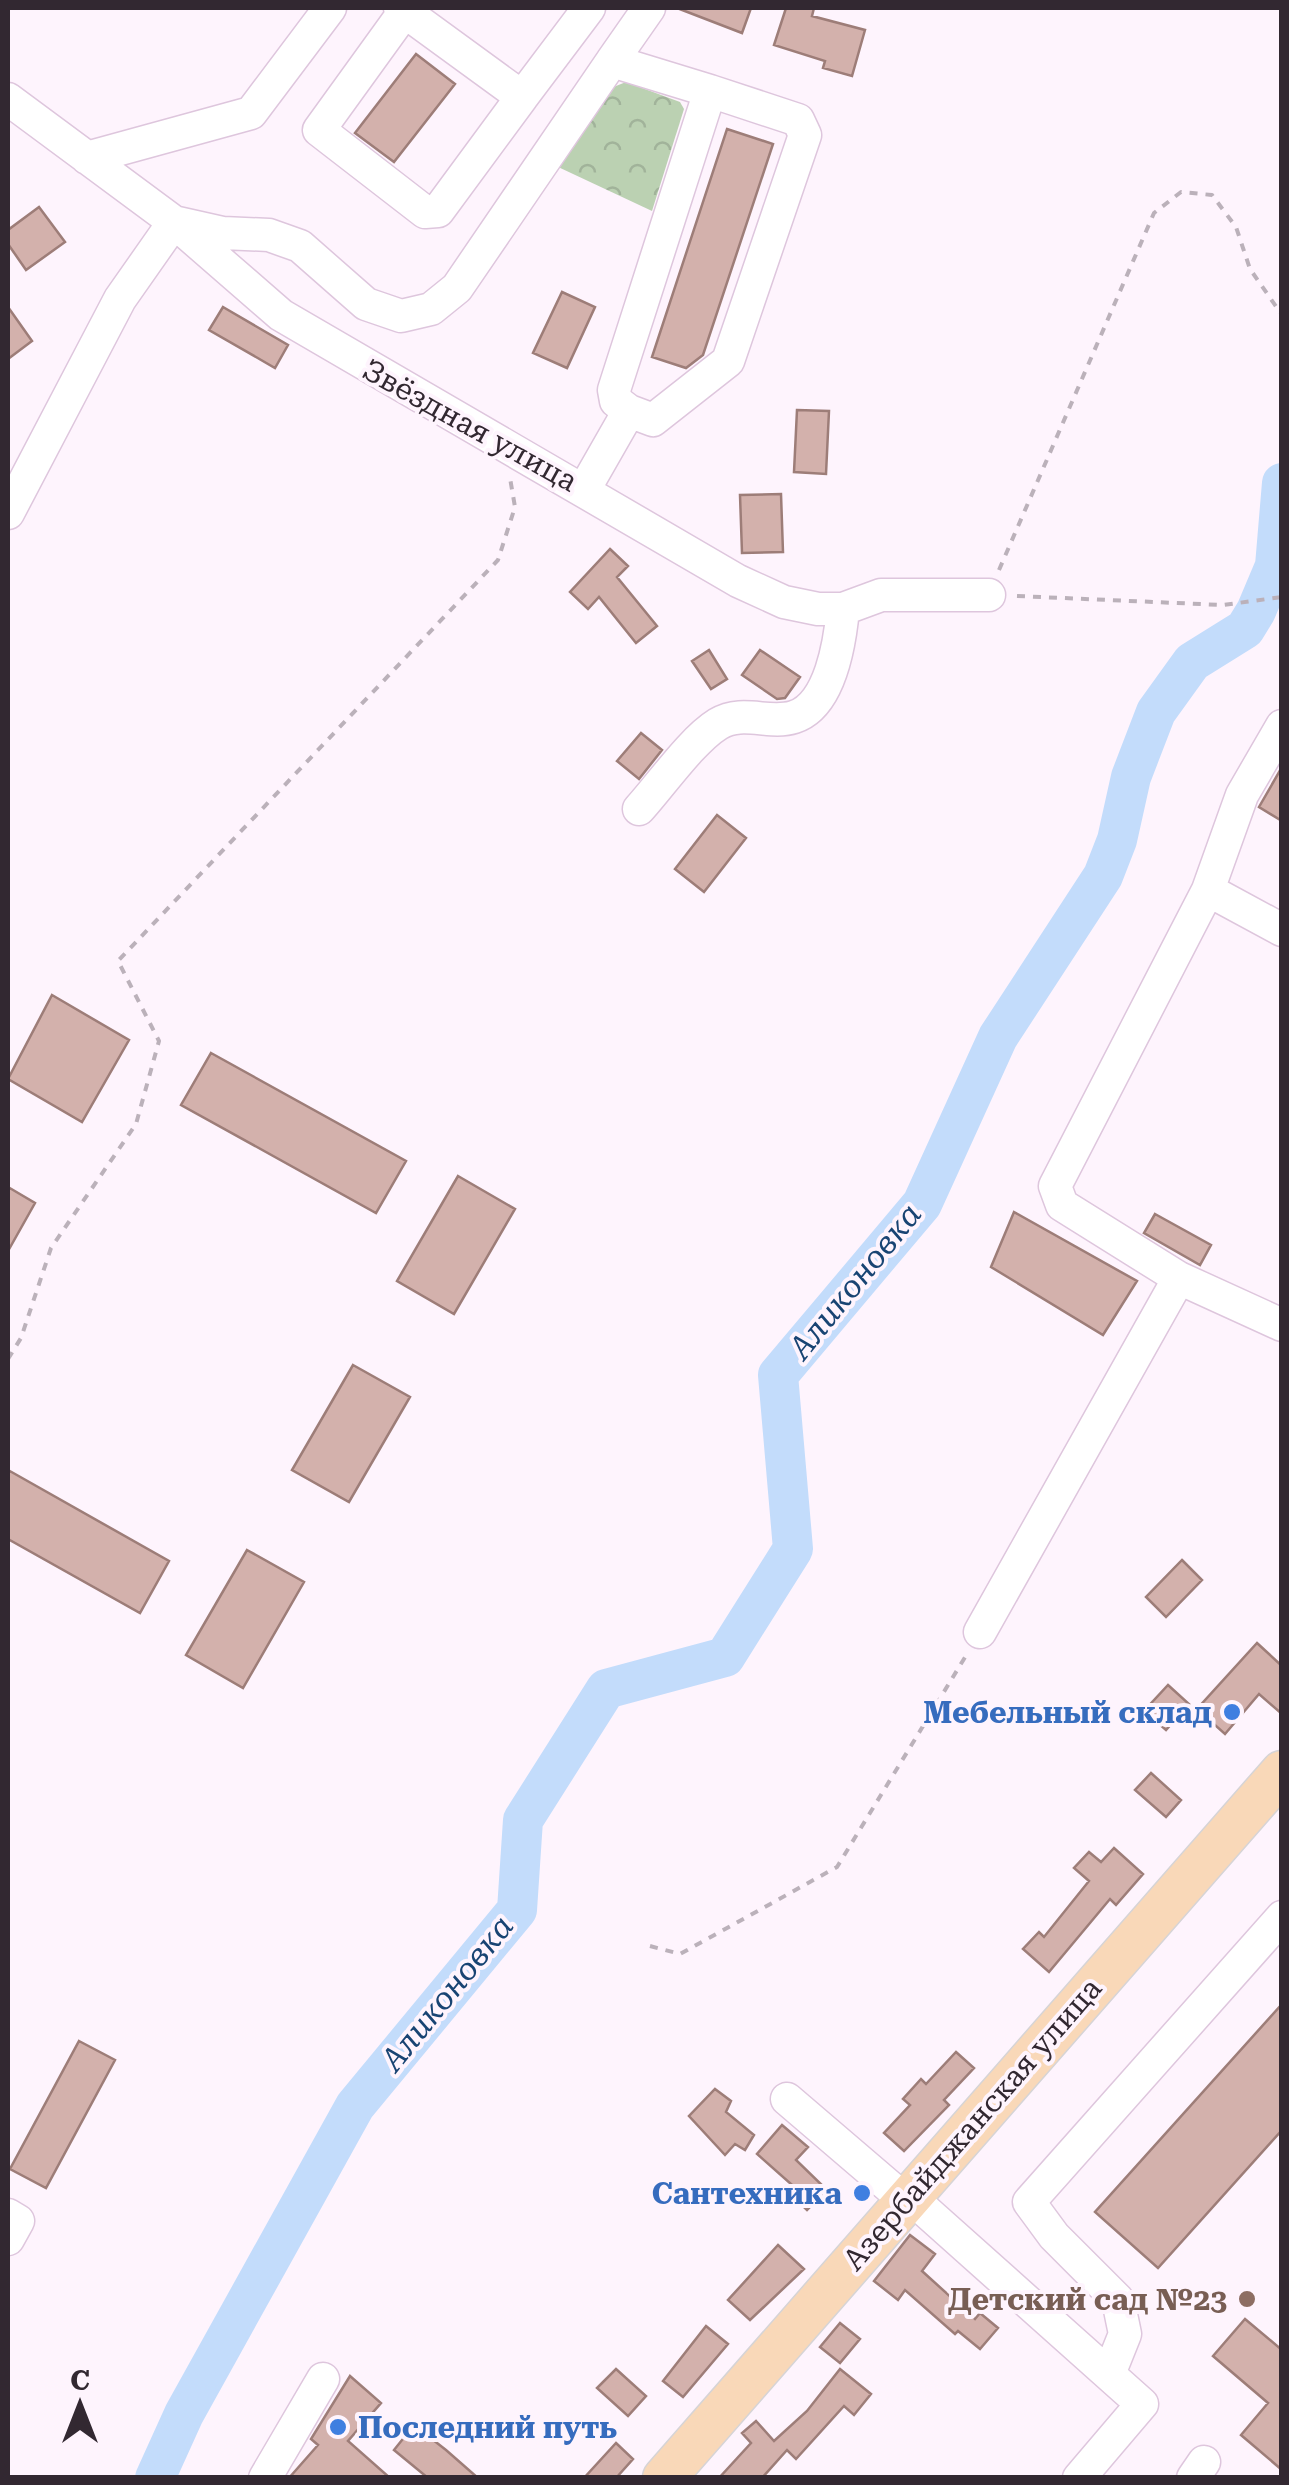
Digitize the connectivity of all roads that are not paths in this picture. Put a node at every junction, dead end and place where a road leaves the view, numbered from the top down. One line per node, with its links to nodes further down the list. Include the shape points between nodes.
1 (330, 8): 9 (street, via 251,113)
2 (588, 8): 7 (street)
3 (649, 8): 5 (street)
4 (402, 9): 7 (street); 7 (street, via 318,130 425,212 438,211)
5 (612, 61): 6 (street); 10 (street, via 458,288 431,309 401,316 366,304 300,246 284,240)
6 (710, 92): 11 (street, via 614,390); 11 (street, via 798,120 805,134 728,361 653,420)
7 (522, 97)
8 (8, 99): 9 (street, Звёздная улица)
9 (87, 158): 10 (street, Звёздная улица)
10 (174, 222): 12 (street, Звёздная улица, via 281,315); 13 (street, via 120,300)
11 (629, 411): 12 (street)
12 (585, 488): 15 (street, Звёздная улица, via 738,581 784,602)
13 (8, 513)
14 (989, 595): 15 (street, Звёздная улица, via 881,595)
15 (842, 609): 17 (street, via 828,676 812,705 793,718 739,716 716,725)
16 (1282, 726): 18 (street, via 1242,795)
17 (638, 809)
18 (1208, 890): 19 (street); 20 (street, via 1056,1186 1062,1206)
19 (1282, 930)
20 (1180, 1278): 21 (street); 22 (street)
21 (1282, 1324)
22 (980, 1632)
23 (1282, 1772): 26 (main road, Азербайджанская улица)
24 (1282, 1917): 29 (street, via 1029,2202 1118,2300 1125,2334)
25 (787, 2099): 26 (street)
26 (907, 2198): 29 (street); 32 (main road, Азербайджанская улица)
27 (8, 2215): 28 (street, via 18,2221)
28 (8, 2239)
29 (1109, 2374): 33 (street, via 1142,2404)
30 (323, 2380): 31 (street)
31 (265, 2478)
32 (664, 2478)
33 (1079, 2478)

